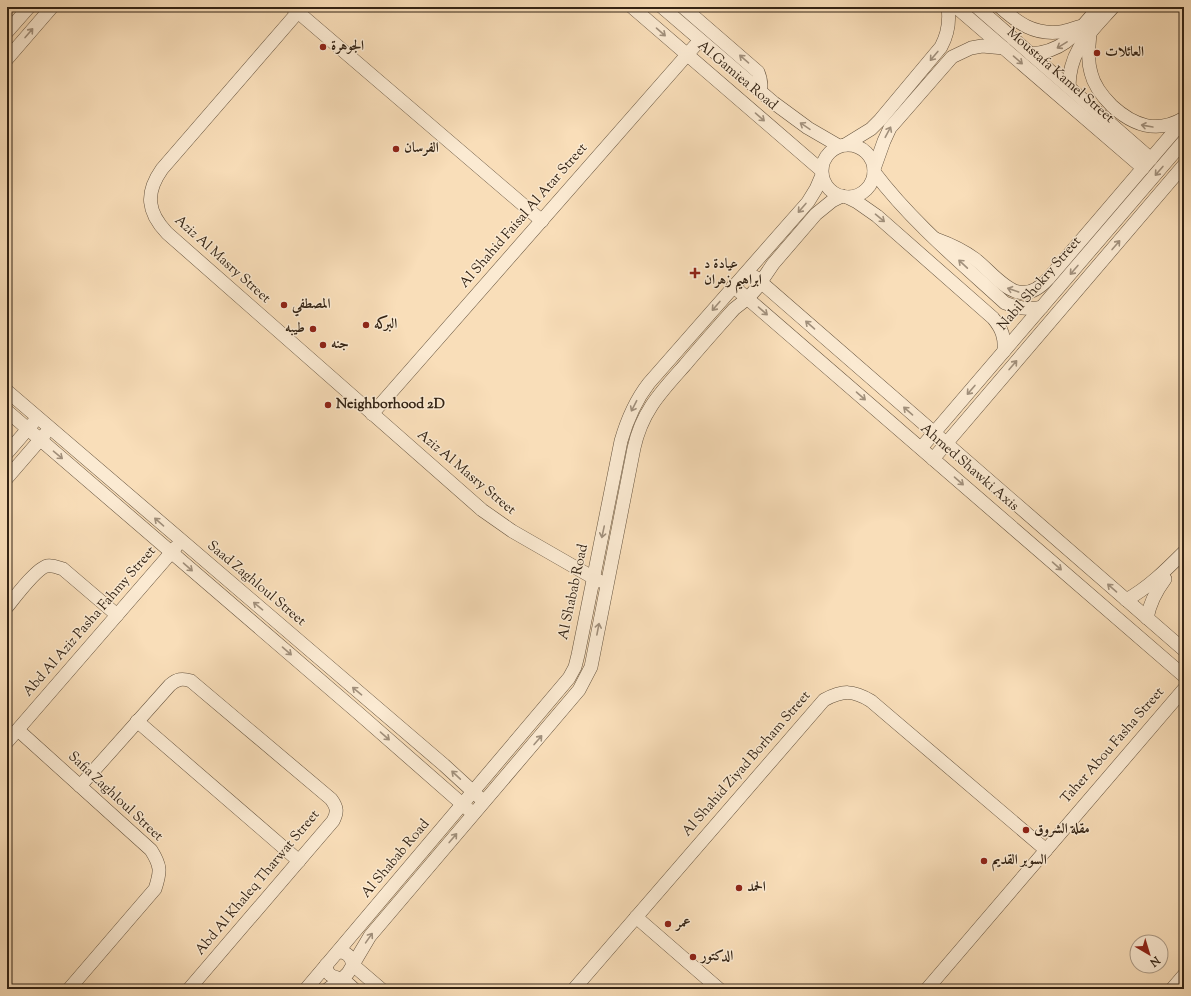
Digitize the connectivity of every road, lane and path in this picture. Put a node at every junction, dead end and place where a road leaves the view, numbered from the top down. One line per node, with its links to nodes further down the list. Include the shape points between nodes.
1 (29, 7): 14 (street)
2 (52, 7): 21 (street, one-way to 2)
3 (632, 7): 20 (street, Al Gamiea Road, one-way to 20)
4 (662, 7): 16 (street, Al Gamiea Road)
5 (683, 7): 23 (street, one-way to 5, via 762,85 758,72)
6 (948, 7): 15 (street, via 949,28)
7 (956, 7): 17 (street, Moustafa Kamel Street)
8 (977, 7): 19 (street, Moustafa Kamel Street)
9 (1000, 7): 13 (street, via 1018,23 1038,31)
10 (1099, 7): 13 (street)
11 (1113, 7): 13 (street)
12 (295, 10): 35 (street); 49 (street, Aziz Al Masry Street, via 162,169 155,179 150,202 159,224 168,233)
13 (1086, 30): 19 (street, one-way to 19, via 1062,46); 22 (street, via 1072,61); 24 (street, one-way to 13, via 1152,127 1128,119 1118,111 1100,93 1091,75)
14 (7, 32)
15 (946, 39): 18 (street); 27 (street, one-way to 27, via 880,120 852,142)
16 (700, 40): 20 (street, Al Shahid Faisal Al Atar Street); 23 (street, Al Gamiea Road)
17 (1004, 48): 18 (street, via 982,46); 25 (street, Moustafa Kamel Street, one-way to 25)
18 (960, 52): 30 (street, one-way to 18, via 890,128 952,57)
19 (1031, 54): 22 (street, Moustafa Kamel Street)
20 (687, 55): 31 (street, Al Gamiea Road, one-way to 31); 35 (street, Al Shahid Faisal Al Atar Street)
21 (7, 59)
22 (1069, 87): 25 (street, Moustafa Kamel Street)
23 (760, 91): 27 (street, Al Gamiea Road, one-way to 23, via 804,125)
24 (1184, 119): 28 (street)
25 (1097, 120): 28 (street, Moustafa Kamel Street)
26 (1184, 142): 34 (street, Nabil Shokry Street, one-way to 34)
27 (842, 145): 30 (street, via 855,145 866,151 873,162); 31 (street, via 824,158)
28 (1147, 164): 33 (street)
29 (1184, 165): 46 (street, one-way to 29)
30 (874, 170): 32 (street, via 873,178 866,190); 36 (street, via 894,197)
31 (821, 172): 32 (street, via 829,189); 37 (street, Al Shabab Road, one-way to 37, via 816,189 808,202)
32 (845, 197): 38 (street, via 832,201 816,214 773,264); 43 (street, one-way to 43, via 877,216)
33 (1108, 209): 34 (street); 36 (street, one-way to 36, via 1042,286 1025,292 1008,289 969,254)
34 (1119, 218): 42 (street, Nabil Shokry Street, one-way to 42)
35 (542, 221): 49 (street, Al Shahid Faisal Al Atar Street)
36 (936, 239): 41 (street, one-way to 36)
37 (747, 270): 38 (street, Ahmed Shawki Axis); 39 (street, Al Shabab Road)
38 (761, 283): 40 (street); 53 (street, Ahmed Shawki Axis, one-way to 38)
39 (733, 286): 40 (street, Ahmed Shawki Axis); 63 (street, Al Shabab Road, one-way to 63, via 649,383 629,415)
40 (748, 298): 56 (street, Ahmed Shawki Axis, one-way to 56); 64 (street, via 734,309 660,394 646,414 634,448)
41 (1005, 303): 42 (street, via 1017,308); 43 (street, via 1002,314)
42 (1042, 307): 44 (street, Nabil Shokry Street)
43 (993, 318): 44 (street, via 1001,327 1005,339)
44 (1004, 351): 45 (street, Nabil Shokry Street)
45 (982, 377): 46 (street); 53 (street, Nabil Shokry Street, one-way to 53)
46 (994, 387): 55 (street)
47 (7, 391): 50 (street, Saad Zaghloul Street)
48 (7, 411): 52 (street)
49 (372, 414): 63 (street, Aziz Al Masry Street, via 494,519)
50 (38, 417): 51 (street, Saad Zaghloul Street); 52 (street)
51 (50, 428): 54 (street); 60 (street, Saad Zaghloul Street, one-way to 51)
52 (28, 429): 54 (street); 57 (street)
53 (934, 433): 55 (street, Ahmed Shawki Axis); 56 (street, Nabil Shokry Street)
54 (40, 440): 59 (street); 61 (street, one-way to 61)
55 (946, 444): 58 (street); 65 (street, Ahmed Shawki Axis, one-way to 55)
56 (921, 448): 58 (street, Ahmed Shawki Axis)
57 (7, 453)
58 (933, 458): 70 (street, Ahmed Shawki Axis, one-way to 70)
59 (7, 478)
60 (181, 541): 61 (street, Abd Al Aziz Pasha Fahmy Street); 76 (street, Saad Zaghloul Street, one-way to 60)
61 (171, 552): 67 (street, Abd Al Aziz Pasha Fahmy Street); 78 (street, one-way to 78)
62 (1184, 552): 65 (street, via 1149,586); 68 (street, via 1155,592)
63 (593, 578): 64 (street, Aziz Al Masry Street); 76 (street, Al Shabab Road, via 575,667 569,678)
64 (607, 586): 77 (street, one-way to 64, via 571,701 586,679 591,667)
65 (1126, 600): 68 (street, Ahmed Shawki Axis)
66 (7, 607): 67 (street, via 38,571 46,566 54,566 63,569)
67 (117, 615): 73 (street, Abd Al Aziz Pasha Fahmy Street)
68 (1147, 618): 69 (street, Ahmed Shawki Axis)
69 (1184, 650)
70 (1184, 676)
71 (1184, 689): 80 (street, Taher Abou Fasha Street)
72 (137, 722): 75 (street, Abd Al Khaleq Tharwat Street); 81 (street); 81 (street, Abd Al Khaleq Tharwat Street, via 170,685 184,678 191,681 331,799 336,806 337,814)
73 (18, 730): 74 (street, Abd Al Aziz Pasha Fahmy Street); 75 (street, Safia Zaghloul Street)
74 (7, 742)
75 (80, 786): 88 (street, Safia Zaghloul Street, via 151,850 158,862 159,875 155,889)
76 (474, 792): 77 (street, Saad Zaghloul Street); 78 (street, Al Shabab Road)
77 (485, 802): 79 (street)
78 (463, 805): 79 (street); 83 (street, Al Shabab Road)
79 (474, 814): 85 (street, one-way to 79, via 370,936)
80 (1046, 850): 82 (street, Al Shahid Ziyad Borham Street, via 871,701 860,694 835,694 824,700); 96 (street, Taher Abou Fasha Street)
81 (299, 861): 89 (street, Abd Al Khaleq Tharwat Street)
82 (636, 918): 94 (street, Al Shahid Ziyad Borham Street); 95 (street)
83 (338, 952): 84 (street, Al Shabab Road); 85 (street, via 349,955)
84 (326, 965): 87 (street, via 331,976); 90 (street, Al Shabab Road)
85 (353, 966): 87 (street); 93 (street)
86 (1184, 975): 97 (street)
87 (342, 979): 91 (street); 92 (street)
88 (69, 989)
89 (189, 989)
90 (306, 989)
91 (328, 989)
92 (354, 989)
93 (381, 989)
94 (574, 989)
95 (719, 989)
96 (926, 989)
97 (1172, 989)

